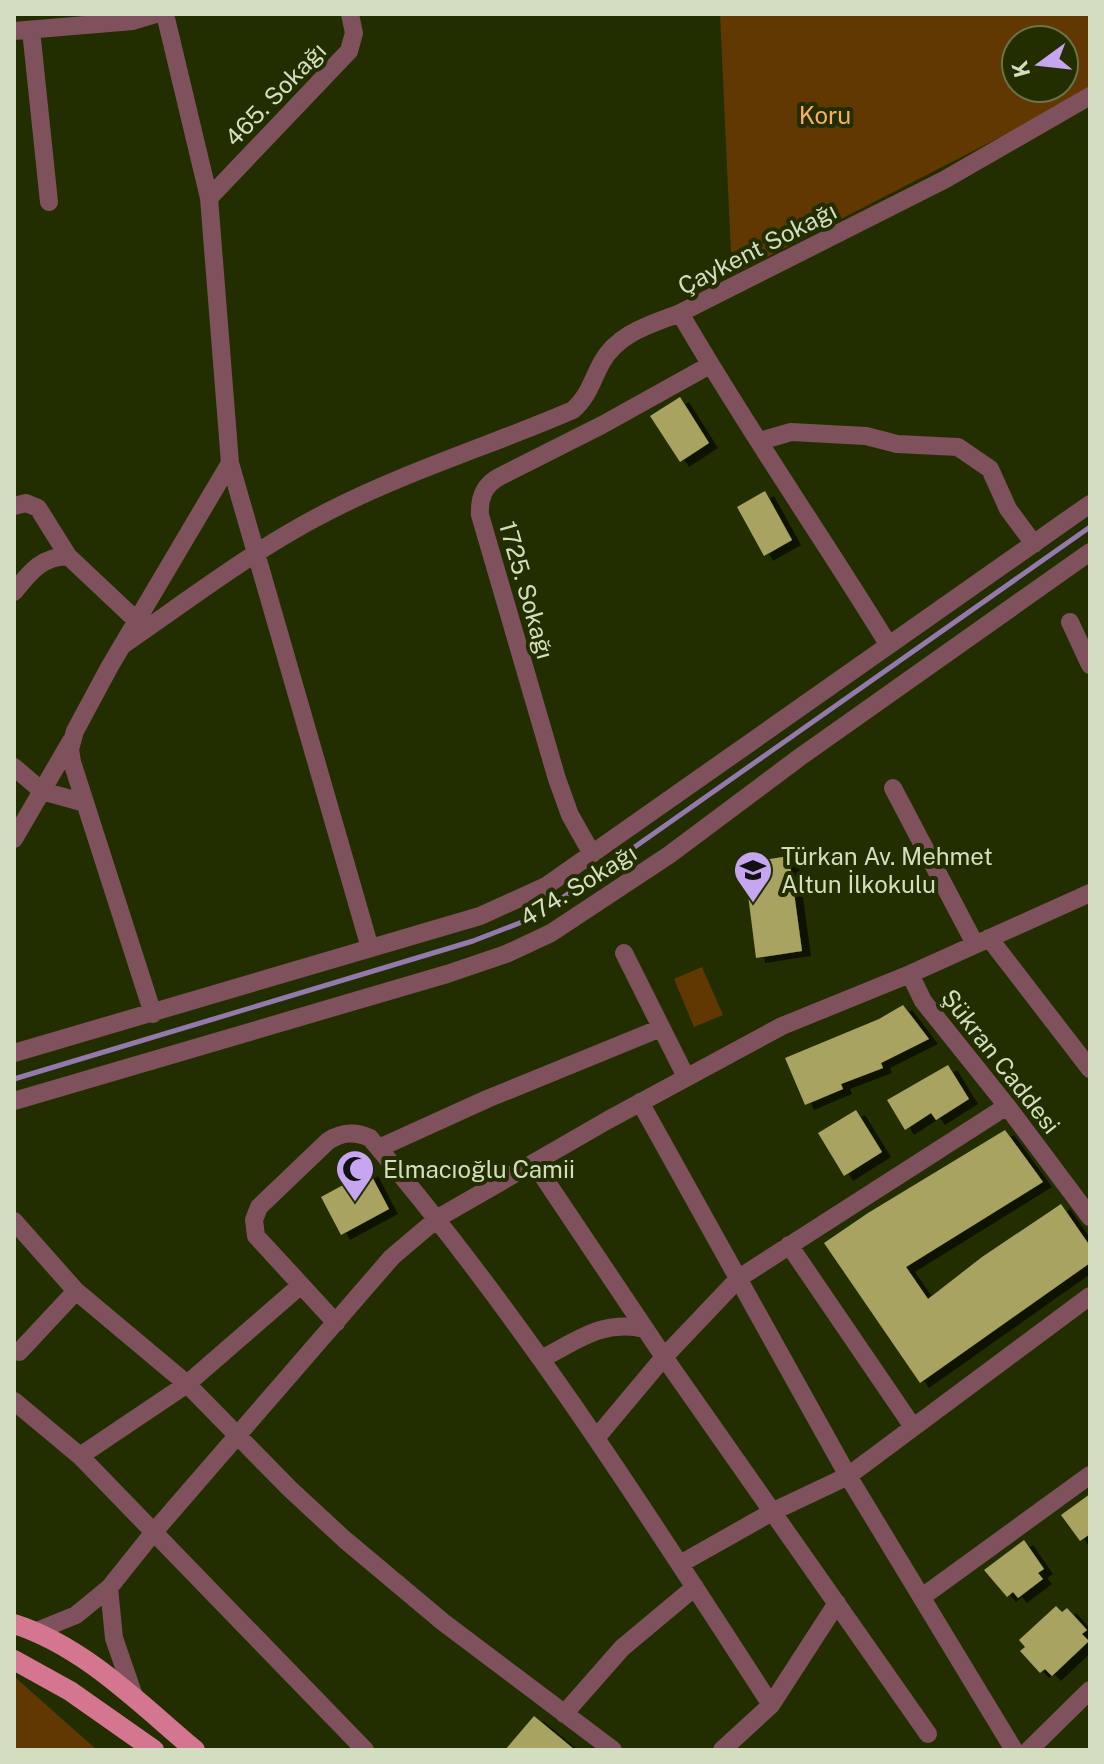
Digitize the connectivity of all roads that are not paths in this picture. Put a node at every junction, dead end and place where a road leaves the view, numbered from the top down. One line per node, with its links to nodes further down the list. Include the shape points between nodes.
1 (156, 14): 4 (street, via 133,21)
2 (165, 14): 6 (street)
3 (350, 14): 6 (street, 465. Sokağı, via 354,33 349,51)
4 (23, 30): 7 (street)
5 (1090, 96): 8 (street, Çaykent Sokağı, via 944,180)
6 (209, 198): 11 (street)
7 (49, 202)
8 (680, 313): 9 (street, Çaykent Sokağı); 16 (street, via 625,335 573,410 369,491)
9 (710, 365): 10 (street, Çaykent Sokağı); 30 (street, 1725. Sokağı, via 499,477 481,498 480,515 560,788)
10 (760, 441): 14 (street, via 791,432 958,447 990,469 1008,509); 21 (street, Çaykent Sokağı)
11 (230, 463): 16 (street); 19 (street)
12 (1090, 504): 14 (street, 474. Sokağı)
13 (14, 506): 17 (street, via 38,508)
14 (1034, 544): 21 (street, 474. Sokağı)
15 (1090, 552): 41 (street, 474. Sokağı, via 669,855 537,941 447,974)
16 (258, 553): 22 (street); 33 (street)
17 (68, 556): 18 (street, via 39,564); 19 (street)
18 (14, 592)
19 (137, 621): 22 (street)
20 (1070, 622): 23 (street)
21 (888, 644): 30 (street, 474. Sokağı)
22 (123, 645): 24 (street)
23 (1090, 665)
24 (72, 740): 27 (street); 28 (street, via 70,756)
25 (14, 767): 27 (street)
26 (893, 788): 32 (street)
27 (42, 791): 28 (street); 29 (street)
28 (85, 803): 36 (street)
29 (14, 839)
30 (592, 854): 33 (street, 474. Sokağı, via 505,907)
31 (1090, 893): 32 (street, Şükran Caddesi)
32 (982, 941): 35 (street, Şükran Caddesi); 39 (street)
33 (370, 948): 36 (street, 474. Sokağı)
34 (624, 953): 37 (street)
35 (910, 974): 40 (street, via 782,1026); 43 (street, Şükran Caddesi, via 923,1001)
36 (153, 1014): 38 (street, 474. Sokağı)
37 (661, 1028): 40 (street); 44 (street)
38 (14, 1053)
39 (1090, 1069)
40 (686, 1077): 42 (street)
41 (14, 1101)
42 (640, 1102): 45 (street); 50 (street)
43 (1007, 1106): 46 (street, Şükran Caddesi); 49 (street)
44 (379, 1148): 47 (street); 51 (street, via 363,1135 334,1137 259,1207 256,1236)
45 (534, 1163): 47 (street); 55 (street)
46 (1090, 1217)
47 (438, 1218): 54 (street, via 392,1257); 58 (street)
48 (14, 1221): 52 (street)
49 (789, 1245): 50 (street); 61 (street)
50 (739, 1278): 57 (street); 66 (street)
51 (301, 1285): 54 (street); 59 (street)
52 (76, 1291): 56 (street); 59 (street)
53 (1090, 1296): 61 (street)
54 (336, 1323): 62 (street)
55 (645, 1329): 57 (street); 58 (street, via 604,1327)
56 (19, 1352)
57 (664, 1357): 63 (street); 67 (street)
58 (543, 1358): 63 (street)
59 (187, 1384): 62 (street); 64 (street)
60 (14, 1401): 64 (street)
61 (913, 1427): 66 (street)
62 (237, 1437): 68 (street); 80 (street, via 400,1587)
63 (597, 1437): 69 (street)
64 (80, 1456): 68 (street)
65 (1090, 1475): 72 (street)
66 (848, 1476): 67 (street); 72 (street)
67 (774, 1511): 69 (street); 73 (street)
68 (153, 1533): 71 (street); 84 (street)
69 (680, 1564): 70 (street)
70 (695, 1587): 79 (street); 80 (street, via 622,1648)
71 (109, 1588): 75 (street, via 76,1615); 78 (street, via 114,1638)
72 (922, 1597): 87 (street)
73 (837, 1603): 79 (street); 81 (street)
74 (14, 1624): 75 (main road)
75 (37, 1631): 78 (main road, via 92,1664)
76 (14, 1660): 82 (main road, via 70,1691)
77 (1090, 1690): 88 (street)
78 (135, 1699): 83 (main road)
79 (771, 1705): 86 (street)
80 (564, 1714): 85 (street)
81 (928, 1734)
82 (154, 1750)
83 (195, 1750)
84 (365, 1750)
85 (613, 1750)
86 (722, 1750)
87 (1014, 1750)
88 (1029, 1750)

